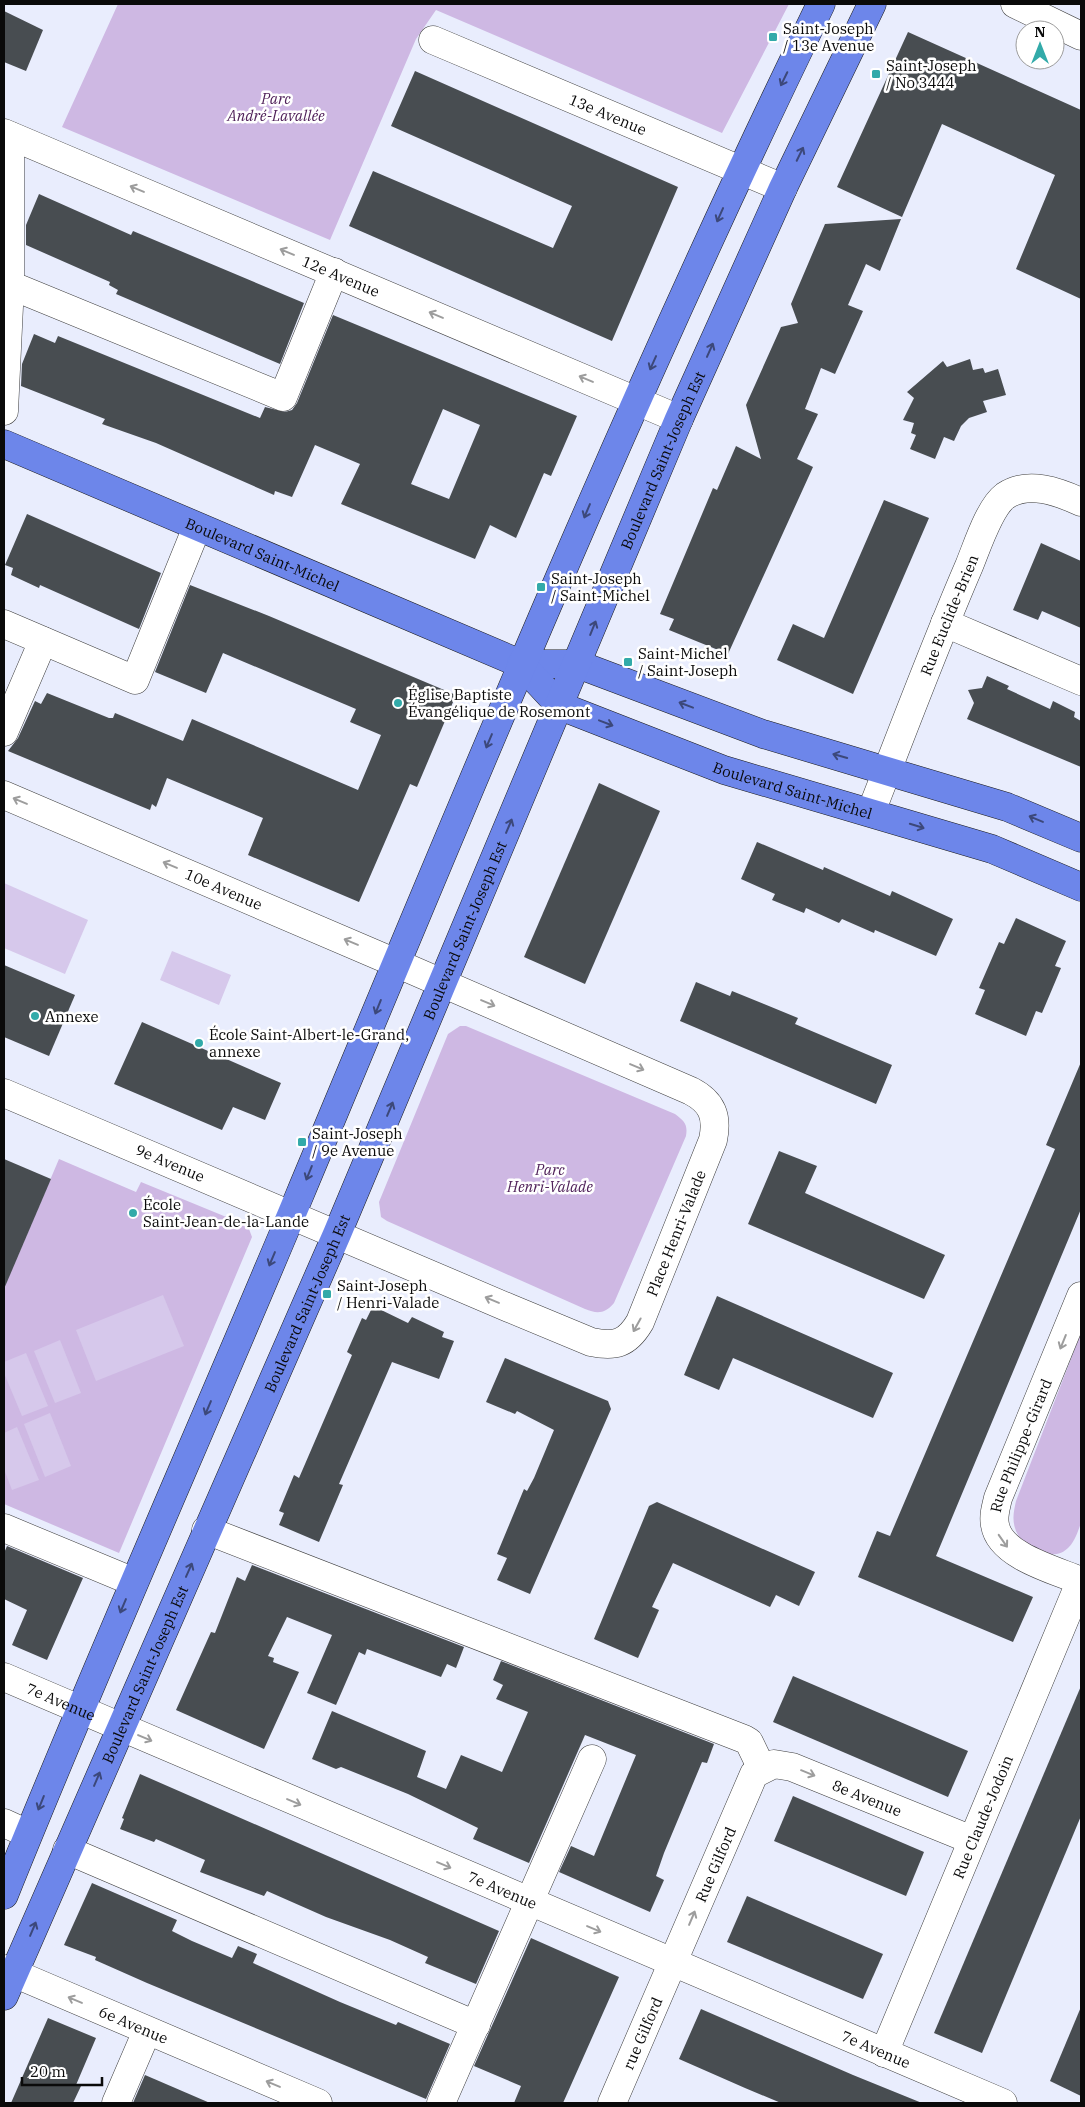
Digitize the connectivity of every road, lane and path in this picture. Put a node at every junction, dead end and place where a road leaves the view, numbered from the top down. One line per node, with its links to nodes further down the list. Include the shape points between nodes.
1 (821, 4): 7 (main road, one-way to 7)
2 (872, 4): 8 (main road, Boulevard Saint-Joseph Est, one-way to 2)
3 (1015, 4): 4 (street)
4 (1081, 36)
5 (433, 40): 7 (street, 13e Avenue)
6 (7, 134): 9 (street, 12e Avenue, one-way to 6); 10 (street)
7 (740, 170): 8 (street, 13e Avenue); 11 (main road, one-way to 11)
8 (783, 188): 13 (main road, Boulevard Saint-Joseph Est, one-way to 8)
9 (334, 272): 10 (street, via 283,397); 11 (street, 12e Avenue, one-way to 9)
10 (10, 285): 12 (street)
11 (636, 400): 13 (street, 12e Avenue); 20 (main road, one-way to 20)
12 (4, 411)
13 (679, 419): 21 (main road, Boulevard Saint-Joseph Est, one-way to 13)
14 (4, 444): 16 (main road, Boulevard Saint-Michel)
15 (1081, 502): 17 (street, Rue Euclide-Brien, via 1059,492 1039,488 1005,496 983,528)
16 (197, 527): 19 (street, via 135,680); 20 (main road, Boulevard Saint-Michel)
17 (945, 623): 22 (street); 25 (street, Rue Euclide-Brien)
18 (4, 624): 19 (street)
19 (43, 641): 24 (street)
20 (521, 664): 21 (main road, Boulevard Saint-Michel); 23 (main road, Boulevard Saint-Michel); 30 (main road, one-way to 30)
21 (578, 664): 23 (main road, Boulevard Saint-Joseph Est); 25 (main road, Boulevard Saint-Michel, one-way to 21, via 763,734)
22 (1081, 681)
23 (560, 706): 27 (main road, Boulevard Saint-Michel, one-way to 27, via 724,770); 31 (main road, Boulevard Saint-Joseph Est, one-way to 23)
24 (4, 732)
25 (887, 770): 27 (street, Rue Euclide-Brien); 28 (main road, Boulevard Saint-Michel, one-way to 25, via 1007,807)
26 (4, 795): 30 (street, 10e Avenue, one-way to 26)
27 (870, 812): 29 (main road, Boulevard Saint-Michel, one-way to 29, via 992,849)
28 (1081, 838)
29 (1081, 887)
30 (396, 962): 31 (street, 10e Avenue); 33 (main road, one-way to 33)
31 (443, 984): 34 (main road, Boulevard Saint-Joseph Est, one-way to 31); 34 (street, Place Henri-Valade, one-way to 34, via 691,1091 704,1098 712,1109 716,1126 713,1140 640,1322 627,1339 617,1344 592,1342)
32 (16, 1098): 33 (street, 9e Avenue)
33 (292, 1214): 34 (street, 9e Avenue); 39 (main road, one-way to 39)
34 (337, 1234): 37 (main road, Boulevard Saint-Joseph Est)
35 (1081, 1296): 38 (street, Rue Philippe-Girard, one-way to 38, via 998,1498 995,1513 995,1526 1011,1551)
36 (4, 1528): 39 (street)
37 (206, 1530): 42 (main road, Boulevard Saint-Joseph Est, one-way to 37); 44 (street, via 744,1739 749,1742)
38 (1081, 1580): 47 (street, Rue Claude-Jodoin)
39 (134, 1582): 41 (main road, one-way to 41)
40 (4, 1677): 41 (street, 7e Avenue)
41 (79, 1710): 42 (street, 7e Avenue); 46 (main road, one-way to 46)
42 (120, 1727): 48 (main road, Boulevard Saint-Joseph Est, one-way to 42); 50 (street, 7e Avenue, one-way to 50)
43 (592, 1759): 50 (street)
44 (762, 1769): 47 (street, 8e Avenue, one-way to 47, via 774,1764 792,1767); 51 (street, Rue Gilford, one-way to 44, via 749,1783)
45 (4, 1823): 46 (street)
46 (28, 1834): 49 (main road)
47 (972, 1840): 55 (street, Rue Claude-Jodoin)
48 (67, 1850): 52 (main road, Boulevard Saint-Joseph Est, one-way to 48); 53 (street)
49 (4, 1895)
50 (530, 1901): 51 (street, 7e Avenue, one-way to 51); 53 (street)
51 (673, 1963): 55 (street, 7e Avenue); 59 (street, rue Gilford)
52 (7, 1980): 54 (street, 6e Avenue, one-way to 52)
53 (476, 2025): 58 (street)
54 (148, 2031): 56 (street); 57 (street, 6e Avenue, one-way to 54)
55 (884, 2053): 60 (street, 7e Avenue)
56 (116, 2103)
57 (318, 2103)
58 (442, 2103)
59 (612, 2103)
60 (1003, 2103)

